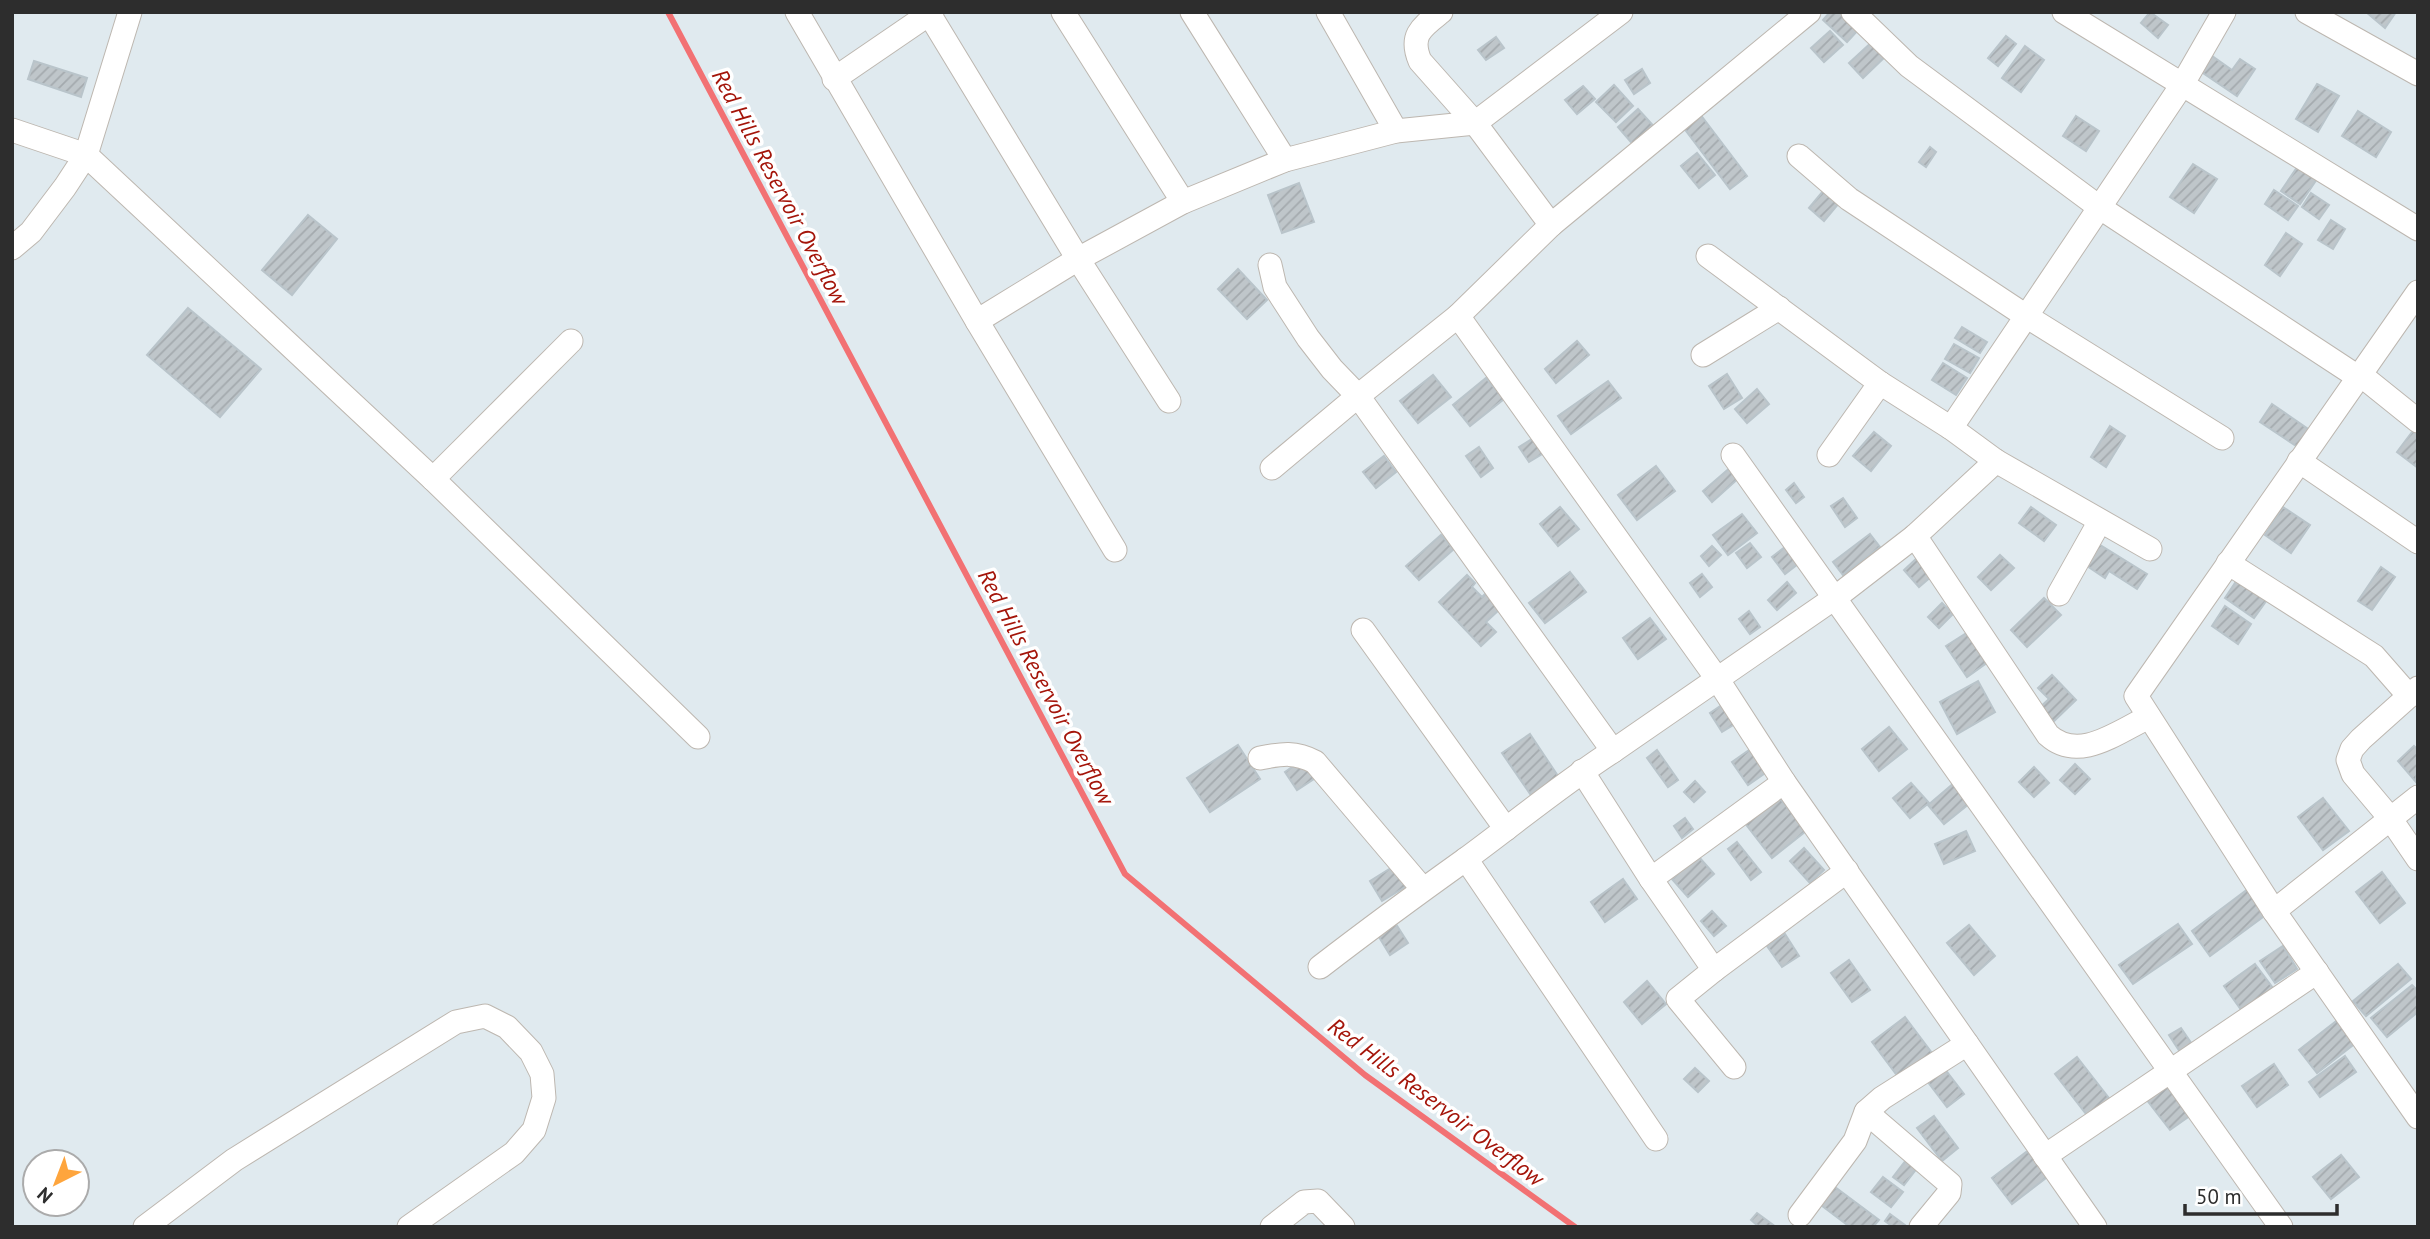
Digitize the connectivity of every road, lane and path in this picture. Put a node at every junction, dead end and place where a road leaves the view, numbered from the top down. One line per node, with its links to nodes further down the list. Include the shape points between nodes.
1 (130, 12): 20 (street)
2 (797, 12): 15 (street)
3 (1063, 12): 23 (street)
4 (1192, 12): 22 (street)
5 (1328, 12): 19 (street)
6 (1441, 12): 17 (street, via 1422,27 1415,48 1420,61)
7 (1621, 12): 17 (street)
8 (1809, 12): 25 (street)
9 (1853, 12): 24 (street, via 1909,66)
10 (2064, 12): 16 (street)
11 (2224, 12): 16 (street)
12 (2307, 12): 14 (street)
13 (930, 13): 15 (street); 29 (street)
14 (2418, 74)
15 (834, 79): 35 (street)
16 (2182, 85): 24 (street); 26 (street)
17 (1475, 123): 19 (street); 25 (street)
18 (12, 130): 20 (street)
19 (1396, 131): 22 (street)
20 (86, 155): 27 (street, via 31,232); 50 (street)
21 (1799, 156): 34 (street, via 1849,199)
22 (1285, 160): 23 (street)
23 (1183, 202): 29 (street)
24 (2099, 207): 34 (street); 38 (street)
25 (1551, 225): 33 (street)
26 (2418, 229)
27 (12, 248)
28 (1708, 256): 32 (street)
29 (1079, 259): 35 (street); 41 (street)
30 (1270, 265): 40 (street, via 1275,287 1308,338)
31 (2418, 292): 38 (street)
32 (1779, 308): 37 (street); 39 (street)
33 (1458, 316): 40 (street); 60 (street)
34 (2026, 316): 43 (street); 44 (street)
35 (977, 321): 55 (street)
36 (571, 341): 50 (street)
37 (1703, 355)
38 (2358, 377): 42 (street); 48 (street)
39 (1880, 383): 43 (street); 45 (street)
40 (1358, 396): 49 (street); 64 (street)
41 (1169, 401)
42 (2418, 421)
43 (1951, 428): 47 (street)
44 (2222, 438)
45 (1829, 454)
46 (1733, 455): 58 (street)
47 (1996, 461): 51 (street); 52 (street)
48 (2299, 461): 53 (street); 56 (street)
49 (1272, 468)
50 (433, 479): 63 (street)
51 (2101, 521): 54 (street); 57 (street)
52 (1915, 536): 58 (street); 62 (street, via 2057,743 2085,747)
53 (2418, 542)
54 (2150, 548)
55 (1115, 550)
56 (2228, 563): 61 (street, via 2374,656); 62 (street, via 2136,696)
57 (2059, 594)
58 (1836, 597): 60 (street); 82 (street)
59 (1363, 630): 70 (street)
60 (1718, 680): 64 (street); 67 (street)
61 (2413, 692): 69 (street, via 2361,739 2348,760 2353,774)
62 (2149, 717): 76 (street)
63 (698, 737)
64 (1613, 751): 66 (street)
65 (1260, 758): 75 (street, via 1289,753 1315,762)
66 (1582, 771): 70 (street); 74 (street)
67 (1784, 782): 73 (street); 74 (street)
68 (2418, 797): 69 (street)
69 (2390, 818): 72 (street); 76 (street)
70 (1506, 829): 71 (street)
71 (1466, 859): 75 (street); 85 (street)
72 (2418, 859)
73 (1847, 871): 78 (street); 80 (street)
74 (1651, 879): 78 (street)
75 (1422, 888): 77 (street)
76 (2274, 911): 79 (street)
77 (1320, 967)
78 (1714, 970): 81 (street, via 1678,999)
79 (2317, 972): 82 (street); 84 (street)
80 (1967, 1044): 83 (street); 86 (street)
81 (1734, 1067)
82 (2172, 1072): 86 (street); 94 (street)
83 (1866, 1112): 87 (street, via 1855,1141); 92 (street, via 1950,1184 1949,1193)
84 (2418, 1117)
85 (1656, 1139)
86 (2045, 1156): 93 (street)
87 (1800, 1215)
88 (145, 1227): 89 (street, via 234,1160 456,1022 485,1016 507,1027 531,1052 542,1074 544,1098 534,1130 514,1153)
89 (409, 1227)
90 (1272, 1227): 91 (street, via 1304,1202 1318,1201)
91 (1343, 1227)
92 (1921, 1227)
93 (2095, 1227)
94 (2281, 1227)

